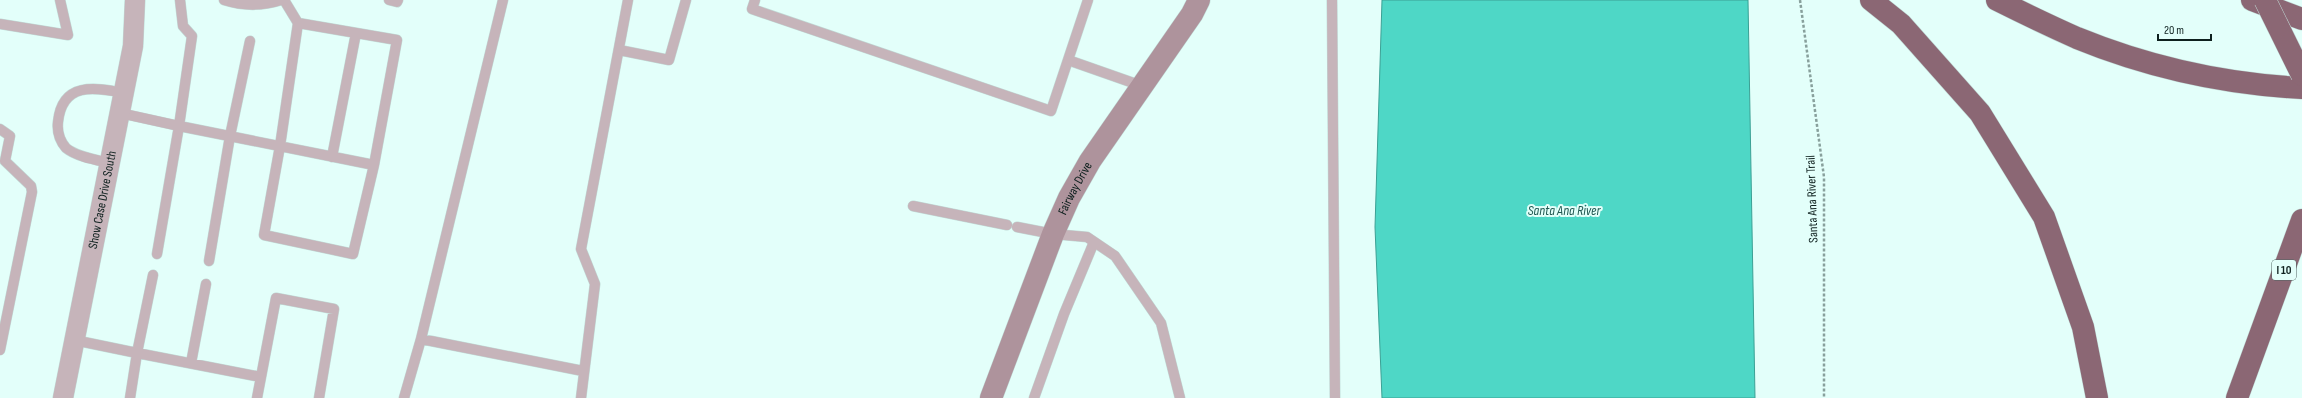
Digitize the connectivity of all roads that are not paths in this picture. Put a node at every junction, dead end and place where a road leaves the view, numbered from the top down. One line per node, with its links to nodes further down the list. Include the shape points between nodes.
1 (60, 0): 21 (lane, via 68,35)
2 (135, 0): 29 (street, Show Case Drive South, via 134,46)
3 (180, 0): 31 (lane, via 182,26 192,36)
4 (224, 0): 5 (lane, via 250,4 268,4)
5 (283, 0): 20 (lane)
6 (389, 0): 7 (lane)
7 (398, 0)
8 (503, 0): 46 (lane)
9 (628, 0): 24 (lane)
10 (686, 0): 24 (lane, via 669,60)
11 (755, 0): 25 (lane, via 752,9 1051,111)
12 (1088, 0): 25 (lane)
13 (1199, 0): 27 (street, Fairway Drive)
14 (1332, 0): 62 (lane)
15 (1871, 0): 63 (highway, via 1901,24 1980,113 2044,217 2083,327)
16 (1997, 0): 28 (highway, via 2077,38 2134,58 2189,73)
17 (2252, 0): 19 (highway)
18 (2265, 0): 26 (highway, bridge)
19 (2302, 19)
20 (298, 23): 22 (lane); 34 (lane)
21 (0, 24)
22 (356, 33): 35 (lane); 37 (lane, via 397,40)
23 (250, 41): 33 (lane)
24 (619, 50): 51 (lane, via 581,249 595,284)
25 (1068, 60): 27 (lane)
26 (2302, 75)
27 (1142, 86): 40 (street, Fairway Drive, via 1090,161 1069,198)
28 (2302, 88)
29 (124, 93): 30 (street, Show Case Drive South); 36 (lane, via 96,87 77,91 66,99 59,111 59,138 67,148)
30 (120, 113): 31 (lane); 36 (street, Show Case Drive South)
31 (179, 126): 33 (lane); 42 (lane)
32 (0, 129): 48 (lane, via 10,136 5,161 31,186 32,192)
33 (230, 136): 34 (lane); 43 (lane)
34 (280, 146): 35 (lane); 37 (lane, via 264,235 353,254)
35 (332, 157): 37 (lane)
36 (110, 163): 47 (street, Show Case Drive South)
37 (374, 165)
38 (913, 206): 40 (lane)
39 (2302, 220): 64 (highway, I 10)
40 (1053, 234): 41 (lane, via 1087,237); 59 (street, Fairway Drive)
41 (1094, 242): 60 (lane, via 1064,314); 61 (lane, via 1115,256 1161,323)
42 (157, 254)
43 (209, 261)
44 (154, 275): 49 (lane)
45 (206, 284): 50 (lane)
46 (421, 339): 51 (lane); 57 (lane)
47 (74, 340): 49 (lane); 53 (street, Show Case Drive South)
48 (0, 350)
49 (137, 352): 50 (lane); 54 (lane)
50 (191, 363): 52 (lane)
51 (583, 371): 58 (lane)
52 (261, 377): 55 (lane); 56 (lane, via 276,298 334,309)
53 (63, 398)
54 (130, 398)
55 (257, 398)
56 (319, 398)
57 (404, 398)
58 (581, 398)
59 (991, 398)
60 (1034, 398)
61 (1180, 398)
62 (1335, 398)
63 (2097, 398)
64 (2237, 398)

